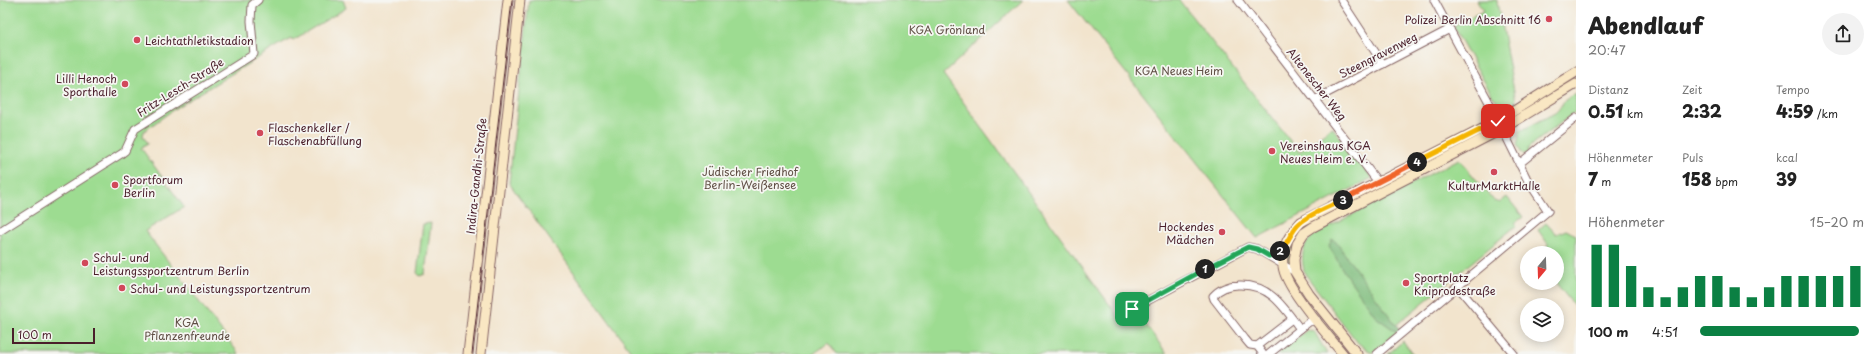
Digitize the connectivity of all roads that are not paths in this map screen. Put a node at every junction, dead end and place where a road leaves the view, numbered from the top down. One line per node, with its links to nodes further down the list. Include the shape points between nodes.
1 (258, 0): 16 (street, Fritz-Lesch-Straße, via 252,5 254,54 135,129 125,151)
2 (508, 0): 27 (main road, Indira-Gandhi-Straße)
3 (520, 0): 28 (main road)
4 (1238, 0): 11 (street, Altenescher Weg)
5 (1341, 0): 8 (street)
6 (1434, 0): 7 (street)
7 (1450, 30): 8 (street, Steengravenweg); 13 (street)
8 (1383, 64): 11 (street, Steengravenweg)
9 (1576, 72): 13 (main road)
10 (1576, 84): 13 (main road)
11 (1316, 100): 15 (street, Altenescher Weg)
12 (1576, 118): 14 (street)
13 (1500, 125): 14 (street); 15 (main road); 20 (main road, via 1304,233 1295,252)
14 (1519, 164): 21 (street, via 1537,197 1548,211)
15 (1378, 182): 17 (main road, via 1301,222 1292,232)
16 (0, 231)
17 (1284, 248): 18 (street); 19 (main road)
18 (1269, 256): 19 (street); 22 (street, via 1248,247)
19 (1283, 265): 20 (street); 24 (main road, via 1296,294)
20 (1295, 272): 32 (main road, via 1309,294)
21 (1458, 287): 33 (street); 34 (street)
22 (1132, 309)
23 (1292, 319): 25 (street); 26 (street); 26 (street, via 1274,296 1252,285 1235,285 1223,288 1215,294 1214,299 1245,339 1250,345)
24 (1316, 320): 25 (street); 31 (main road)
25 (1300, 329): 30 (street)
26 (1257, 346): 29 (street)
27 (468, 354)
28 (481, 354)
29 (1263, 354)
30 (1269, 354)
31 (1343, 354)
32 (1357, 354)
33 (1377, 354)
34 (1514, 354)

